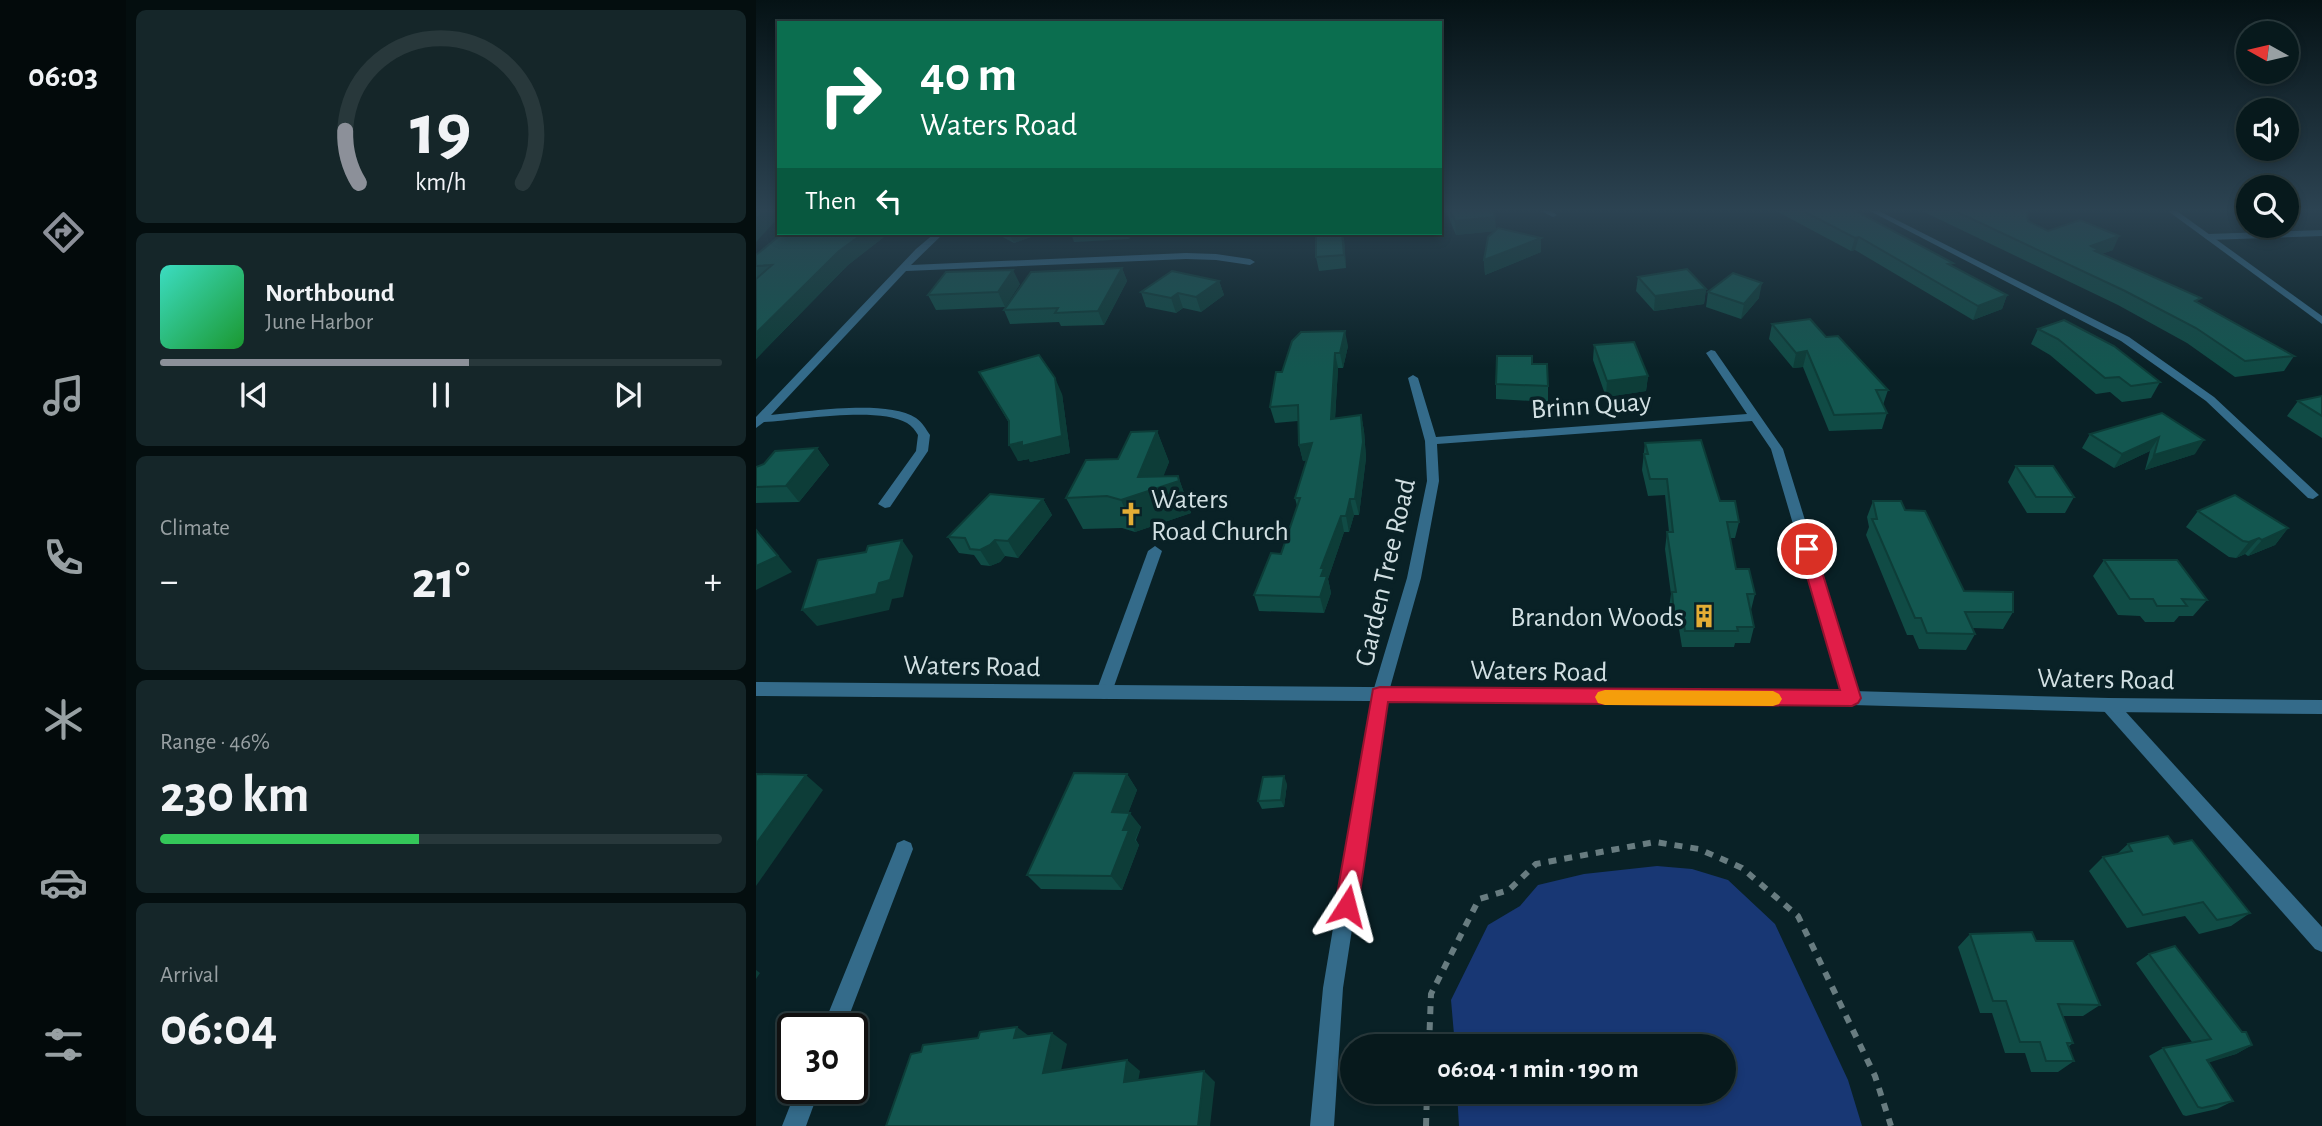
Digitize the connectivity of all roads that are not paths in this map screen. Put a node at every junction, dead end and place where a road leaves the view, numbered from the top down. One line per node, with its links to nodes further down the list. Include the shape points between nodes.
1 (908, 264): 5 (street)
2 (1008, 264): 5 (street)
3 (1977, 264): 12 (street, via 2125,339 2210,399)
4 (2244, 264): 6 (street)
5 (903, 268): 10 (street)
6 (2322, 321)
7 (1711, 353): 9 (street)
8 (1413, 378): 11 (street, Garden Tree Road)
9 (1755, 417): 11 (street, Brinn Quay); 18 (street, via 1777,449)
10 (758, 421): 13 (street, via 873,412 912,420 924,435 922,451)
11 (1431, 441): 17 (street, Garden Tree Road, via 1433,481 1416,567)
12 (2313, 495)
13 (885, 504)
14 (1154, 551): 16 (street)
15 (756, 689): 16 (street, Waters Road)
16 (1104, 692): 17 (street, Waters Road)
17 (1380, 695): 18 (street, Waters Road); 26 (street, Garden Tree Road, via 1333,988)
18 (1852, 698): 19 (street, Waters Road)
19 (2109, 705): 20 (street, Waters Road); 22 (street)
20 (2322, 706)
21 (904, 849): 23 (street)
22 (2322, 942)
23 (839, 1013)
24 (803, 1104): 25 (street)
25 (794, 1126)
26 (1322, 1126)

